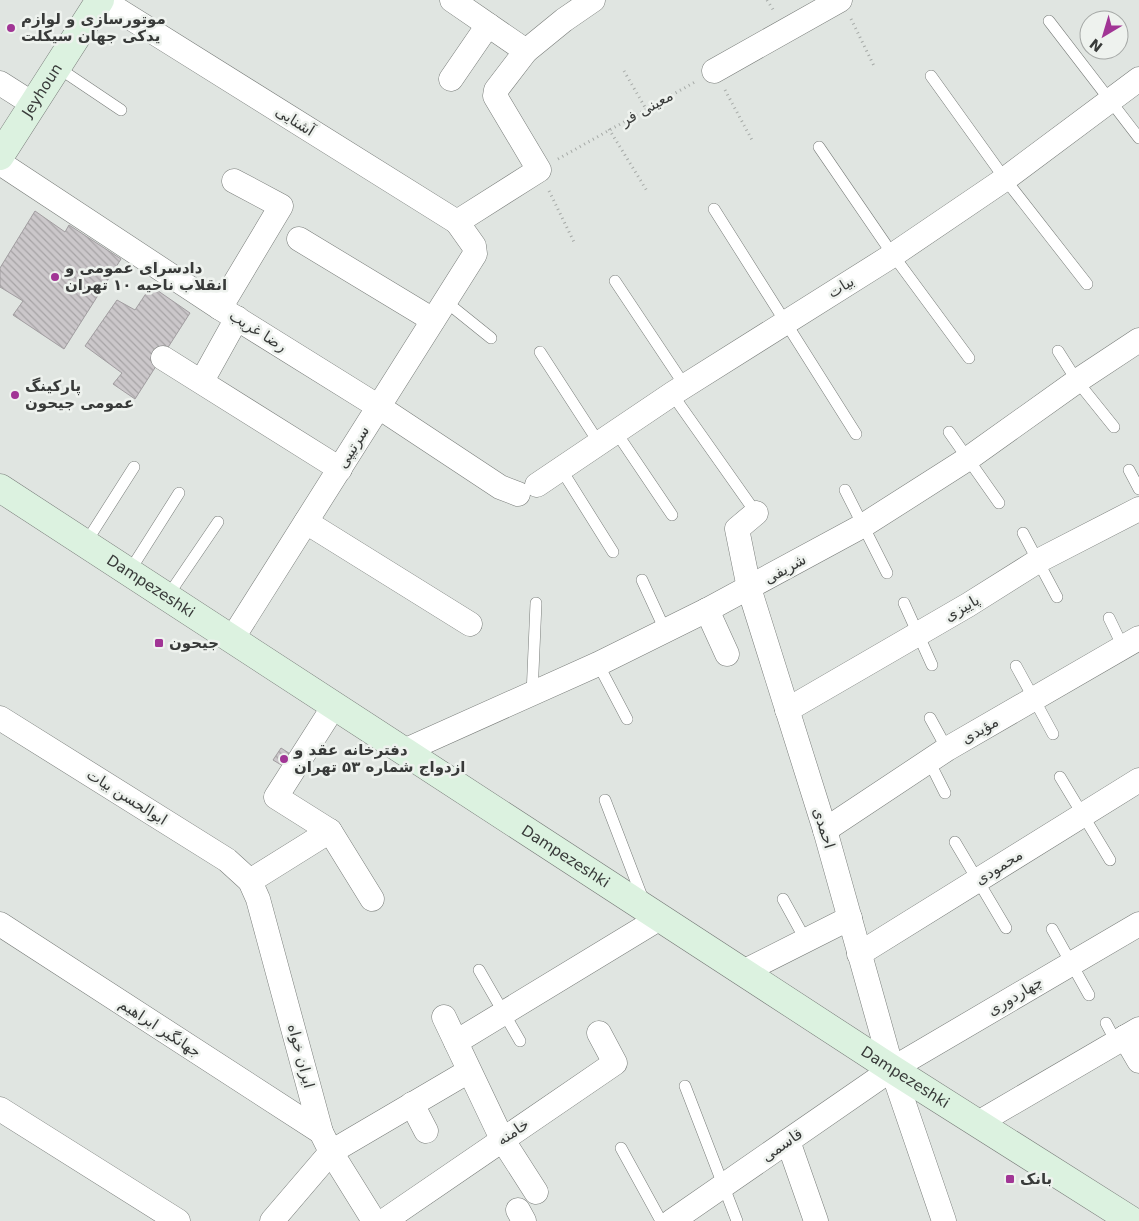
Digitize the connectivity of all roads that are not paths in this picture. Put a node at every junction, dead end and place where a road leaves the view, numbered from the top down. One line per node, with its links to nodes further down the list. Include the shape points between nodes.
1 (101, 0): 8 (main road, Jeyhoun); 24 (street, آشنایی)
2 (452, 0): 6 (street)
3 (593, 0): 7 (street)
4 (845, 8): 9 (street)
5 (1049, 20): 14 (lane)
6 (488, 25): 7 (street); 11 (street)
7 (526, 52): 24 (street, via 496,90 495,96 539,170)
8 (57, 67): 15 (main road, Jeyhoun); 16 (lane)
9 (714, 71)
10 (931, 76): 21 (lane)
11 (451, 79)
12 (1139, 79): 14 (street, بیات)
13 (0, 83): 15 (street)
14 (1110, 101): 17 (lane); 21 (street, بیات)
15 (33, 104): 19 (main road, Jeyhoun)
16 (121, 110)
17 (1139, 138)
18 (820, 146): 27 (lane)
19 (0, 156)
20 (0, 163): 31 (street, رضا غریب)
21 (1004, 179): 27 (street, بیات); 29 (lane)
22 (234, 181): 31 (street, via 282,206)
23 (714, 209): 32 (lane)
24 (457, 222): 26 (street, آشنایی, via 474,246)
25 (299, 239): 30 (street)
26 (475, 254): 30 (street, سرتیپی)
27 (893, 255): 32 (street, بیات); 38 (lane)
28 (616, 281): 41 (lane)
29 (1087, 284)
30 (439, 311): 33 (lane); 42 (street, سرتیپی)
31 (228, 313): 40 (street); 42 (street, رضا غریب)
32 (786, 323): 41 (street, بیات); 45 (lane)
33 (491, 338)
34 (1139, 340): 39 (street, شریفی)
35 (1058, 351): 39 (lane)
36 (540, 352): 46 (lane)
37 (163, 358): 40 (street)
38 (969, 358)
39 (1077, 380): 43 (lane); 47 (street, شریفی)
40 (202, 381): 49 (street)
41 (678, 390): 46 (street, بیات); 59 (lane)
42 (379, 406): 49 (street, سرتیپی); 53 (street, رضا غریب, via 500,487)
43 (1114, 427)
44 (949, 432): 47 (lane)
45 (856, 434)
46 (608, 438): 50 (street, بیات); 60 (lane)
47 (969, 458): 57 (lane); 63 (street, شریفی)
48 (134, 467): 65 (lane)
49 (340, 468): 62 (street, سرتیپی)
50 (561, 469): 53 (street, بیات); 66 (lane)
51 (1129, 470): 54 (lane)
52 (0, 488): 65 (main road, Dampezeshki)
53 (527, 489)
54 (1139, 489)
55 (846, 490): 63 (lane)
56 (179, 493): 68 (lane)
57 (999, 504)
58 (1139, 509): 67 (street, پاییزی)
59 (756, 513): 71 (street, احمدی, via 737,529)
60 (672, 515)
61 (218, 522): 73 (lane)
62 (306, 522): 78 (street); 81 (street, سرتیپی)
63 (864, 525): 69 (lane); 71 (street, شریفی)
64 (1023, 533): 67 (lane)
65 (85, 544): 68 (main road, Dampezeshki)
66 (613, 552)
67 (1038, 561): 72 (lane); 80 (street, پاییزی)
68 (129, 572): 73 (main road, Dampezeshki)
69 (887, 573)
70 (642, 580): 79 (lane)
71 (749, 588): 76 (street, شریفی); 90 (street, احمدی)
72 (1058, 596)
73 (167, 597): 81 (main road, Dampezeshki)
74 (536, 603): 87 (lane)
75 (904, 603): 80 (lane)
76 (707, 610): 79 (street, شریفی); 83 (street)
77 (1109, 618): 82 (lane)
78 (470, 624)
79 (664, 630): 84 (street, شریفی)
80 (918, 633): 85 (lane); 90 (street, پاییزی)
81 (232, 639): 89 (main road, Dampezeshki)
82 (1134, 642): 88 (street, مؤیدی)
83 (727, 654)
84 (598, 664): 87 (street, شریفی); 93 (lane)
85 (932, 665)
86 (1016, 666): 88 (lane)
87 (532, 695): 95 (street, شریفی)
88 (1034, 698): 94 (lane); 96 (street, مؤیدی)
89 (334, 706): 95 (main road, Dampezeshki); 103 (street, via 276,797)
90 (787, 710): 102 (street, احمدی)
91 (0, 718): 107 (street, ابوالحسن بیات, via 227,860)
92 (930, 718): 96 (lane)
93 (627, 719)
94 (1053, 734)
95 (404, 751): 110 (main road, Dampezeshki)
96 (938, 755): 99 (lane); 102 (street, مؤیدی)
97 (1060, 777): 101 (lane)
98 (1139, 780): 101 (street, محمودی)
99 (945, 793)
100 (605, 800): 110 (lane)
101 (1084, 814): 105 (lane); 106 (street, محمودی)
102 (825, 830): 111 (street, احمدی)
103 (330, 831): 107 (street); 108 (street)
104 (954, 842): 106 (lane)
105 (1110, 860)
106 (978, 880): 114 (lane); 117 (street, محمودی)
107 (250, 881): 138 (street, ایران خواه, via 258,899)
108 (372, 899)
109 (784, 899): 116 (lane)
110 (654, 914): 120 (main road, Dampezeshki); 122 (street)
111 (850, 918): 116 (street); 117 (street, احمدی)
112 (0, 924): 138 (street, جهانگیر ابراهیم)
113 (1139, 924): 118 (street, چهاردوری)
114 (1006, 928)
115 (1052, 929): 118 (lane)
116 (805, 939): 120 (street)
117 (859, 954): 129 (street, احمدی)
118 (1071, 964): 121 (lane); 129 (street, چهاردوری)
119 (479, 970): 122 (lane)
120 (743, 972): 129 (main road, Dampezeshki)
121 (1089, 995)
122 (504, 1013): 126 (lane); 127 (street)
123 (444, 1017): 127 (street)
124 (599, 1033): 136 (street, خامنه, via 615,1063)
125 (1122, 1033): 128 (street); 134 (street)
126 (520, 1041)
127 (456, 1042): 130 (street)
128 (1139, 1061)
129 (892, 1069): 134 (main road, Dampezeshki); 137 (street, قاسمی); 150 (street, احمدی)
130 (470, 1071): 132 (street); 136 (street)
131 (685, 1086): 140 (lane)
132 (412, 1104): 135 (street); 138 (street)
133 (0, 1109): 142 (street)
134 (978, 1123): 151 (main road, Dampezeshki)
135 (426, 1131)
136 (502, 1139): 141 (street); 145 (street, خامنه)
137 (788, 1141): 140 (street, قاسمی); 149 (street)
138 (326, 1142): 143 (street); 144 (street, ایران خواه)
139 (621, 1148): 146 (lane)
140 (723, 1186): 147 (street, قاسمی); 148 (lane)
141 (536, 1192)
142 (167, 1218)
143 (272, 1221)
144 (374, 1221)
145 (384, 1221)
146 (662, 1221)
147 (672, 1221)
148 (737, 1221)
149 (816, 1221)
150 (944, 1221)
151 (1132, 1221)

